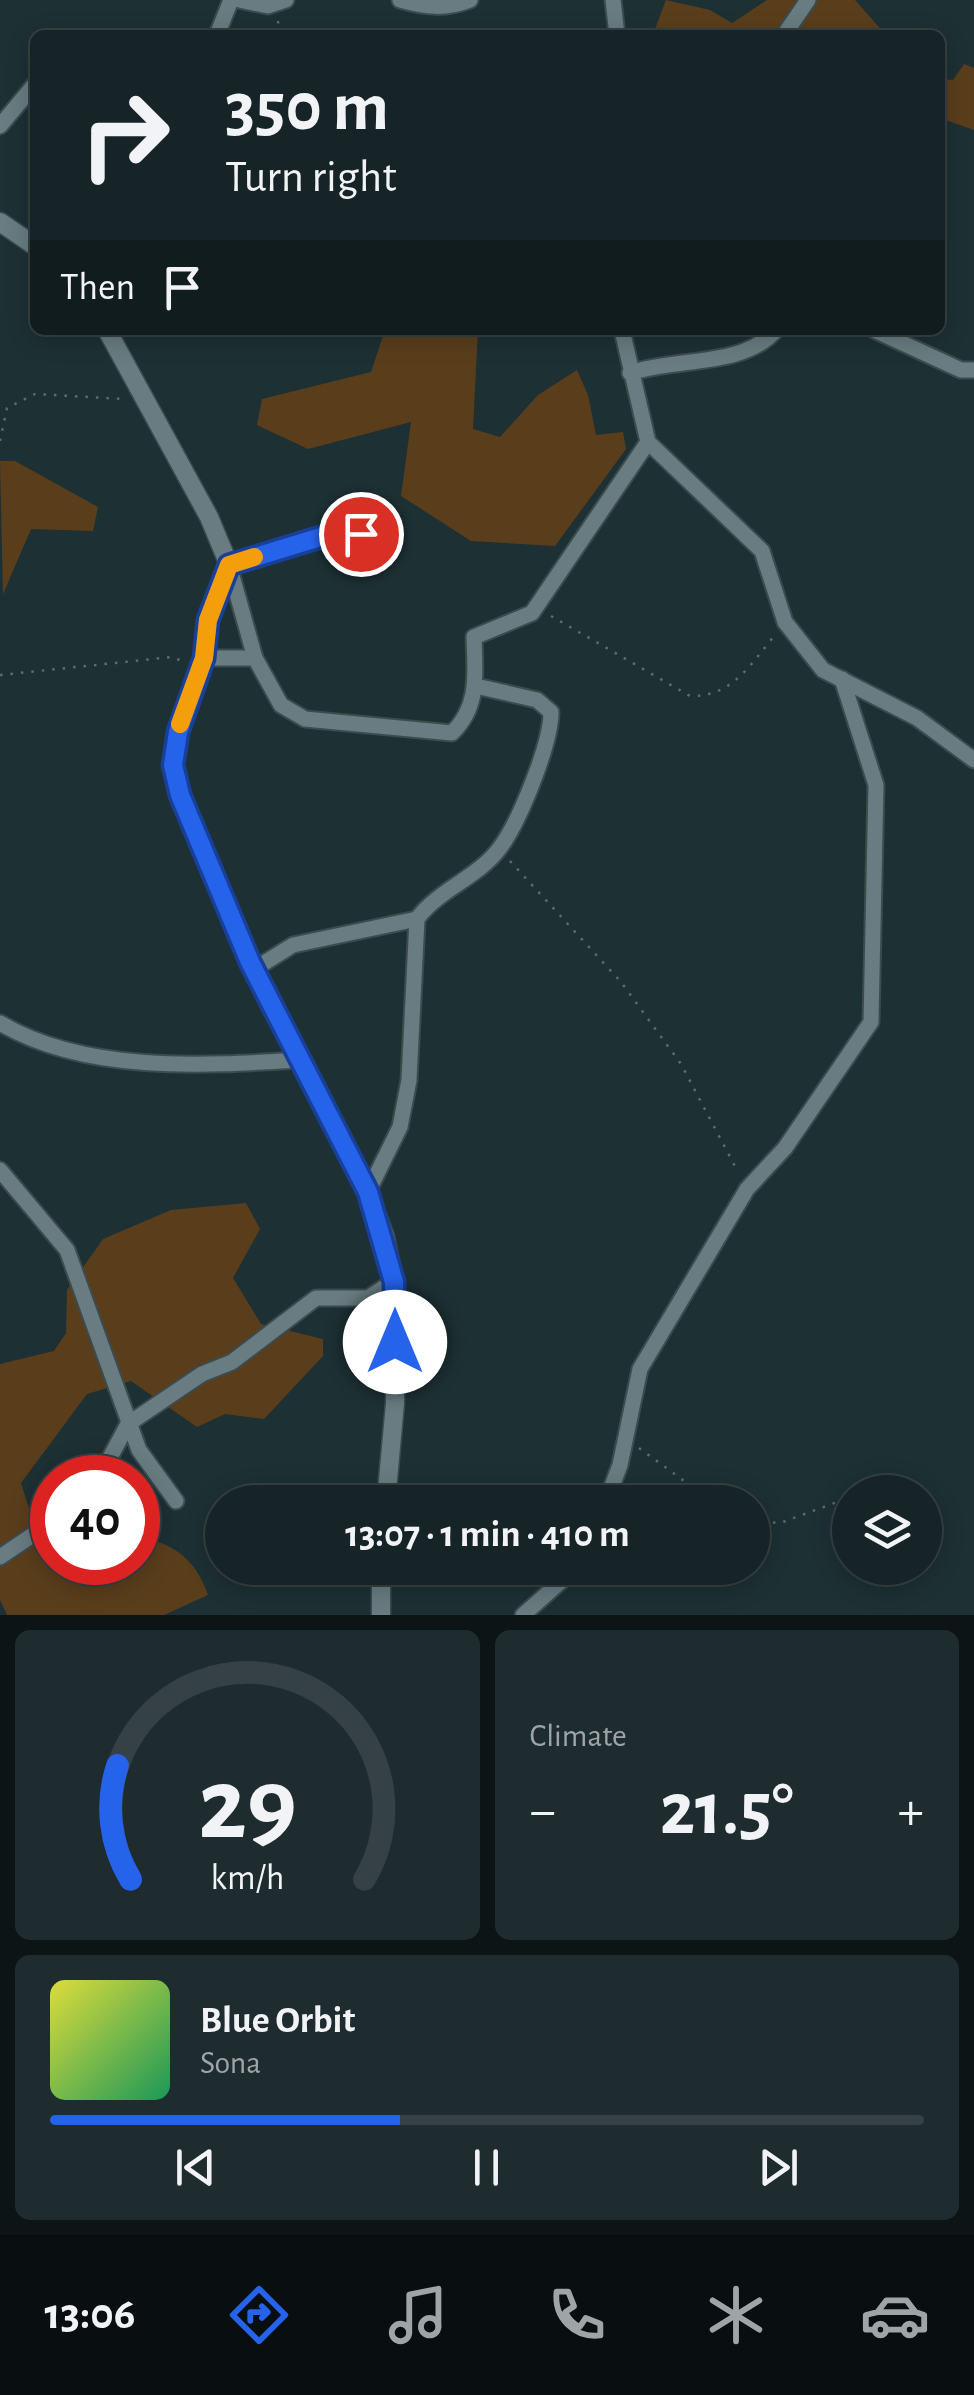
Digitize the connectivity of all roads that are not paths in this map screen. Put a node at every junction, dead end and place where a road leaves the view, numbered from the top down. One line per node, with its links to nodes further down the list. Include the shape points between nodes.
1 (231, 0): 8 (street)
2 (239, 0): 3 (street, via 268,6)
3 (286, 0)
4 (400, 0): 5 (street, via 440,7)
5 (470, 0)
6 (613, 0): 9 (street)
7 (808, 0): 10 (street)
8 (219, 30)
9 (617, 30)
10 (787, 30)
11 (30, 90): 12 (street)
12 (0, 126)
13 (0, 222): 14 (street)
14 (30, 243)
15 (110, 335): 23 (street)
16 (623, 335): 20 (street)
17 (772, 335): 20 (street, via 763,345 722,357)
18 (885, 335): 19 (street)
19 (974, 370)
20 (630, 374): 21 (street)
21 (648, 442): 26 (street, via 762,551 785,622 822,670); 27 (street, via 537,606 522,621 474,637)
22 (361, 534): 23 (street, via 324,536)
23 (229, 565): 24 (street); 25 (street, via 208,620)
24 (256, 658): 25 (street); 27 (street, via 280,705 305,720 452,734 467,718)
25 (201, 663): 30 (street, via 173,765)
26 (842, 680): 28 (street, via 917,718); 39 (street, via 876,785 871,1022 786,1148 747,1189 640,1369)
27 (476, 686): 29 (street, via 538,700 550,712 551,728 500,849)
28 (974, 760)
29 (417, 918): 30 (street, via 293,945); 34 (street, via 400,1128)
30 (253, 970): 32 (street)
31 (0, 1023): 32 (street, via 104,1060 204,1066)
32 (297, 1060): 34 (street)
33 (0, 1170): 36 (street, via 67,1250)
34 (368, 1192): 35 (street)
35 (394, 1282): 36 (street, via 368,1298 316,1298 232,1362 202,1374); 38 (street)
36 (128, 1424): 37 (street); 40 (street)
37 (111, 1455)
38 (388, 1485)
39 (611, 1485)
40 (176, 1501)
41 (30, 1537): 42 (street)
42 (0, 1557)
43 (381, 1585): 45 (street)
44 (557, 1585): 46 (street)
45 (382, 1615)
46 (523, 1615)

